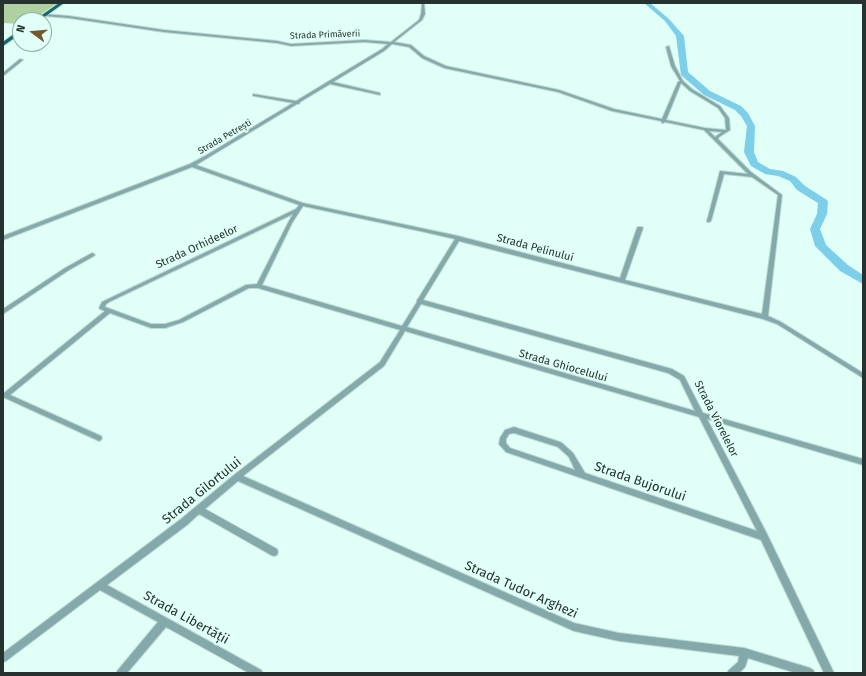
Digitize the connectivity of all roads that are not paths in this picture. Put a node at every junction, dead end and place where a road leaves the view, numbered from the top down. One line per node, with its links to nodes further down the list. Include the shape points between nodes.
1 (62, 3): 3 (main road)
2 (423, 3): 6 (street, Strada Petrești, via 422,17)
3 (48, 12)
4 (52, 16): 6 (street, Strada Primăverii, via 291,45 364,41)
5 (12, 38): 7 (main road)
6 (393, 43): 12 (street, Strada Petrești); 16 (street, Strada Primăverii, via 410,46 423,57 445,68 560,92)
7 (3, 44)
8 (668, 47): 11 (street, via 673,66)
9 (21, 60): 10 (street)
10 (3, 75)
11 (682, 82): 16 (street); 18 (street, via 723,111 729,126)
12 (331, 83): 13 (street); 15 (street, Strada Petrești)
13 (379, 94)
14 (254, 95): 15 (street)
15 (298, 103): 20 (street, Strada Petrești)
16 (663, 122): 17 (street, Strada Primăverii)
17 (705, 129): 18 (street, Strada Primăverii); 19 (street)
18 (726, 131): 19 (street)
19 (715, 140): 21 (street)
20 (192, 165): 22 (street, Strada Pelinului); 25 (street, Strada Petrești)
21 (753, 176): 23 (street, via 722,172); 33 (street, via 778,192 781,197)
22 (301, 207): 26 (street, Strada Pelinului); 29 (street); 31 (street, Strada Orhideelor, via 104,303 102,308)
23 (709, 221)
24 (640, 228): 28 (street)
25 (3, 238)
26 (458, 238): 28 (street, Strada Pelinului); 30 (street)
27 (92, 255): 32 (street, via 55,276)
28 (622, 281): 33 (street, Strada Pelinului)
29 (259, 286): 31 (street, Strada Ghiocelului, via 248,286 181,321 165,326 150,326); 34 (street, Strada Ghiocelului)
30 (419, 301): 34 (street); 37 (street, Strada Viorelelor, via 677,374 682,378)
31 (109, 311): 36 (street)
32 (3, 312)
33 (765, 318): 35 (street, Strada Pelinului, via 779,323)
34 (402, 329): 37 (street, Strada Ghiocelului); 41 (street, Strada Gilortului, via 382,364)
35 (863, 376)
36 (5, 395): 38 (street)
37 (702, 416): 39 (street, Strada Ghiocelului); 43 (street, Strada Viorelelor)
38 (99, 438)
39 (863, 462)
40 (582, 475): 40 (street, Strada Bujorului, via 508,450 502,444 503,438 507,432 514,430 560,445 571,455); 43 (street, Strada Bujorului)
41 (237, 477): 42 (street, Strada Gilortului); 47 (street, Strada Tudor Arghezi, via 574,627 619,637)
42 (198, 510): 44 (street); 45 (street, Strada Gilortului)
43 (764, 537): 53 (street, Strada Viorelelor)
44 (274, 552)
45 (101, 586): 46 (street, Strada Libertății); 48 (street, Strada Gilortului)
46 (165, 622): 49 (street); 50 (street, Strada Libertății)
47 (744, 652): 51 (street, via 742,664); 52 (street, Strada Tudor Arghezi)
48 (3, 658)
49 (121, 673)
50 (258, 673)
51 (732, 673)
52 (810, 673)
53 (829, 673)

